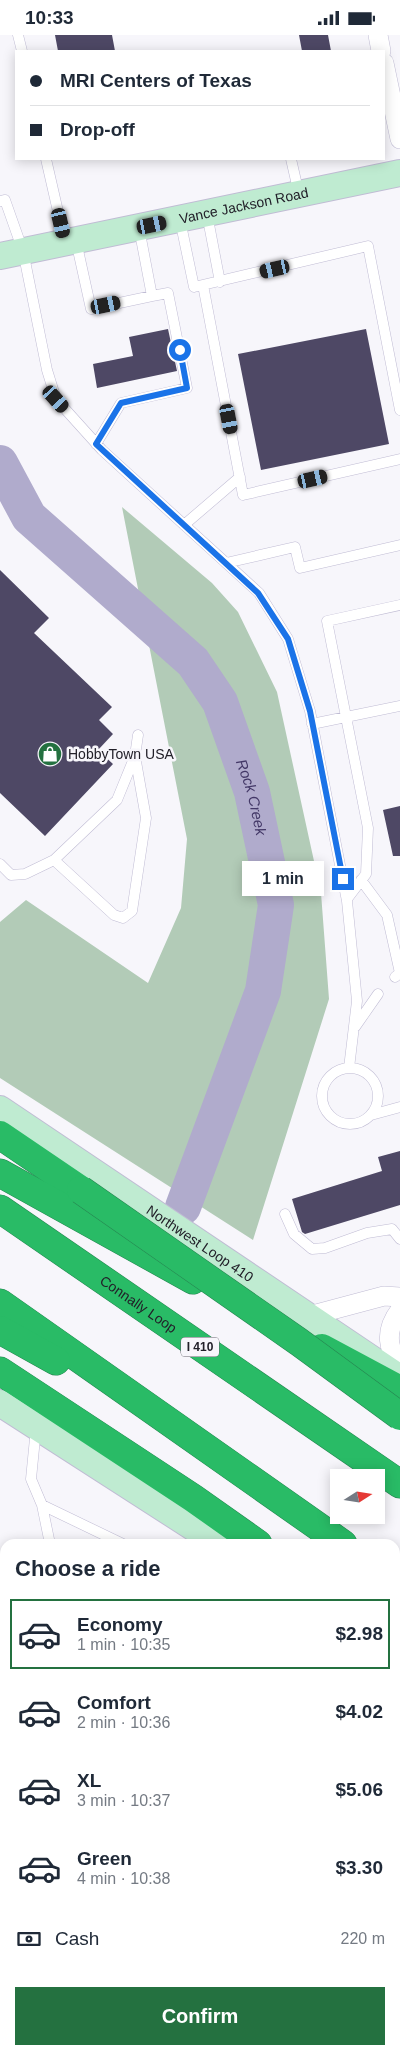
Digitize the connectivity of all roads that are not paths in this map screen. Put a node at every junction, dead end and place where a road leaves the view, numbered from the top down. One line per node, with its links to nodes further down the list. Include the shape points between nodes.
1 (18, 35): 3 (lane)
2 (378, 35): 4 (street)
3 (22, 50)
4 (381, 50)
5 (385, 72): 6 (street)
6 (388, 99): 7 (street)
7 (400, 139)
8 (46, 160): 16 (lane)
9 (291, 160): 11 (lane)
10 (400, 173): 11 (main road, Vance Jackson Road)
11 (299, 194): 13 (main road, Vance Jackson Road)
12 (2, 201): 17 (lane)
13 (207, 213): 14 (main road, Vance Jackson Road); 18 (lane)
14 (180, 219): 15 (main road, Vance Jackson Road); 19 (lane)
15 (138, 227): 16 (main road, Vance Jackson Road); 20 (lane)
16 (71, 241): 17 (main road, Vance Jackson Road); 20 (lane, via 91,309)
17 (11, 254): 22 (lane, via 56,399)
18 (220, 282): 19 (lane); 21 (lane, via 368,247)
19 (198, 286): 24 (lane)
20 (152, 296): 22 (lane, via 168,293 187,388 121,403)
21 (400, 410)
22 (96, 444): 25 (lane)
23 (400, 459): 24 (lane, via 243,495)
24 (240, 477): 25 (lane)
25 (184, 525): 27 (lane)
26 (400, 545): 27 (lane, via 300,568 295,547)
27 (226, 563): 31 (lane, via 258,593 288,639)
28 (400, 605): 30 (lane, via 328,621)
29 (400, 706): 30 (lane)
30 (348, 717): 31 (lane); 36 (lane, via 368,828 366,874)
31 (312, 725): 37 (lane)
32 (138, 735): 33 (lane)
33 (135, 755): 34 (lane, via 117,800); 34 (lane, via 146,818 132,911 123,918 114,915)
34 (54, 860): 35 (lane, via 25,874 11,875)
35 (0, 865)
36 (361, 880): 37 (lane); 38 (lane, via 386,915 400,973)
37 (347, 899): 40 (lane, via 357,1001)
38 (395, 977)
39 (378, 994): 40 (lane)
40 (353, 1030): 41 (lane)
41 (349, 1068): 44 (lane, via 358,1069 374,1080 378,1098); 44 (lane, via 332,1074 326,1081 322,1090 324,1109 337,1122 346,1125 364,1121)
42 (400, 1107): 44 (lane)
43 (0, 1109): 53 (main road, Northwest Loop 410)
44 (371, 1115)
45 (0, 1135): 60 (highway, bridge)
46 (0, 1173): 58 (highway)
47 (0, 1209): 63 (highway, Connally Loop / I 410)
48 (285, 1214): 49 (lane, via 294,1234 312,1249 392,1229)
49 (400, 1239)
50 (400, 1297): 53 (street, via 384,1296)
51 (0, 1303): 62 (highway)
52 (400, 1310): 56 (street, via 388,1334)
53 (310, 1316): 57 (main road, Northwest Loop 410)
54 (0, 1330): 62 (highway)
55 (0, 1371): 68 (highway)
56 (400, 1372)
57 (400, 1378)
58 (400, 1390)
59 (0, 1403): 61 (main road)
60 (400, 1416)
61 (36, 1426): 64 (lane, via 31,1479); 67 (main road)
62 (176, 1428): 69 (highway)
63 (400, 1484)
64 (42, 1505): 65 (lane); 66 (lane)
65 (49, 1539)
66 (113, 1539)
67 (211, 1539)
68 (251, 1539)
69 (336, 1539)

